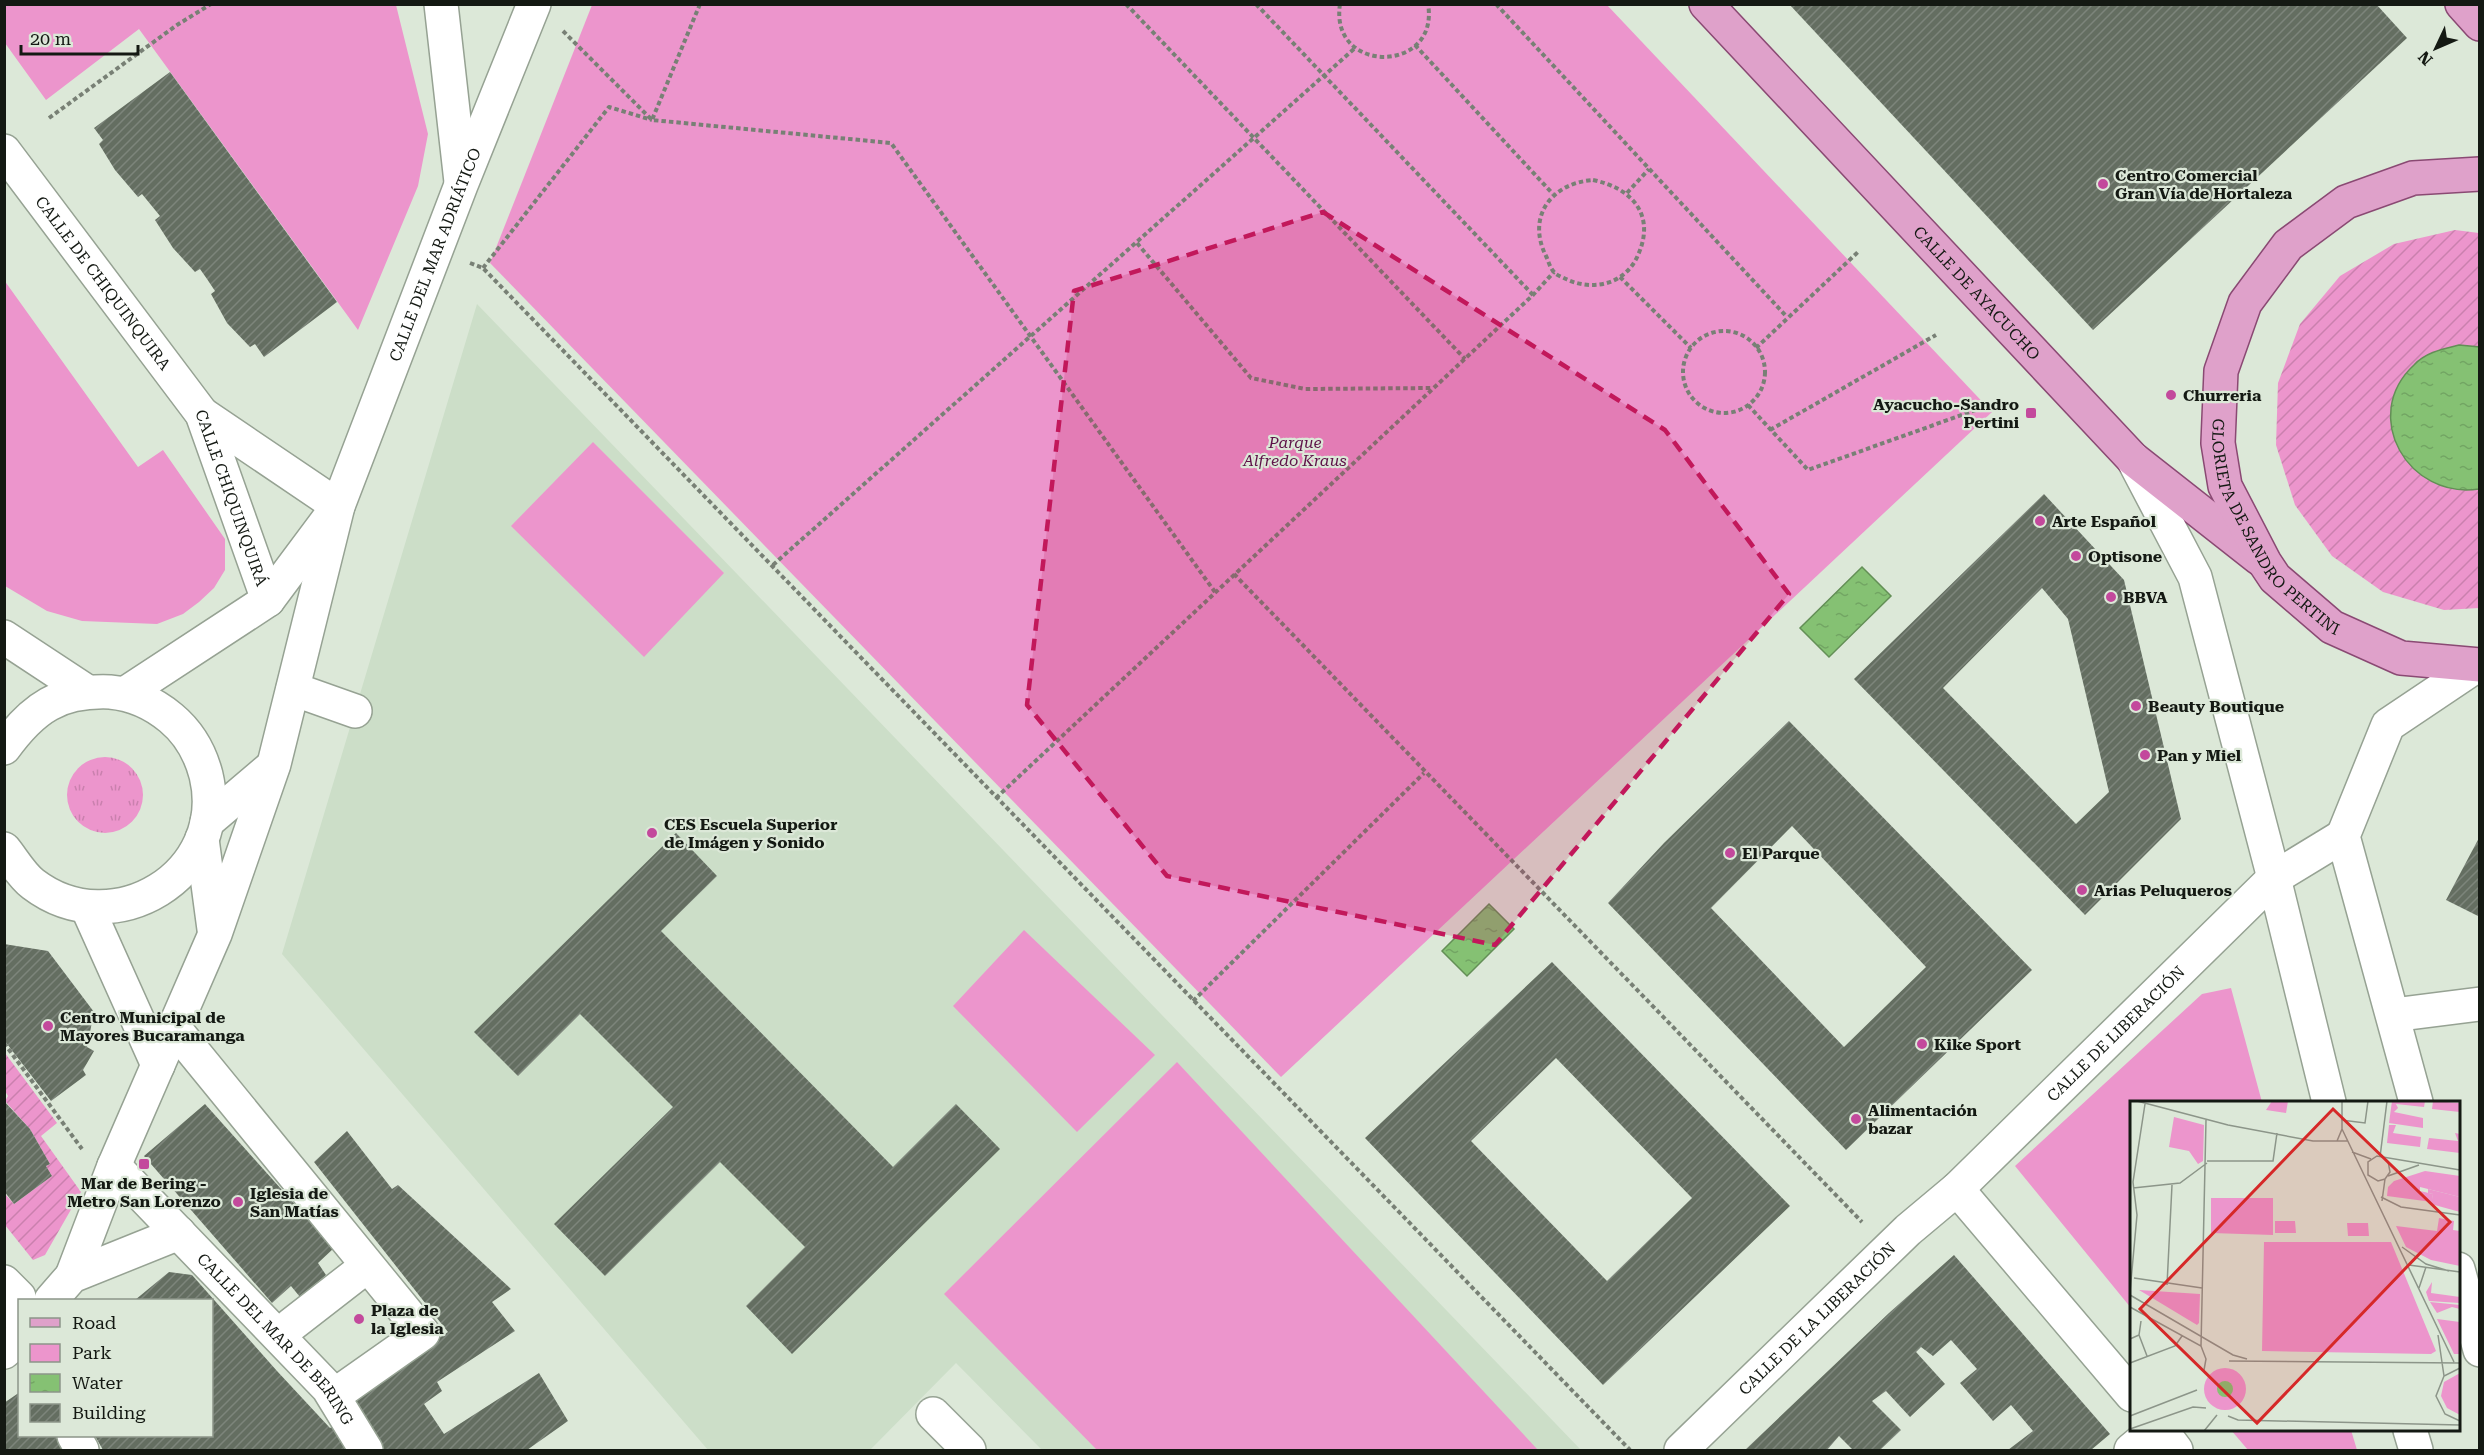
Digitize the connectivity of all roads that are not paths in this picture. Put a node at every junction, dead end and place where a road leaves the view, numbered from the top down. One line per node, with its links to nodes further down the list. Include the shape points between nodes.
1 (441, 4): 8 (street)
2 (534, 4): 8 (street, CALLE DEL MAR ADRIÁTICO)
3 (1706, 4): 10 (main road, CALLE DE AYACUCHO)
4 (2462, 4): 5 (main road)
5 (2480, 24)
6 (4, 151): 9 (street, CALLE DE CHIQUINQUIRA)
7 (2480, 174): 11 (main road, GLORIETA DE SANDRO PERTINI, via 2413,178 2346,202 2288,245 2245,303 2222,371 2218,443)
8 (461, 185): 12 (street, CALLE DEL MAR ADRIÁTICO)
9 (202, 414): 12 (street, CALLE CHIQUINQUIRÁ); 16 (street, CALLE CHIQUINQUIRÁ)
10 (2133, 459): 13 (main road, CALLE DE AYACUCHO); 15 (street)
11 (2225, 486): 13 (street); 14 (main road, GLORIETA DE SANDRO PERTINI)
12 (338, 506): 16 (street, CALLE DEL MAR ADRIÁTICO); 19 (street, CALLE DEL MAR ADRIÁTICO)
13 (2212, 524): 14 (main road, CALLE DE AYACUCHO); 15 (street)
14 (2265, 563): 18 (main road, GLORIETA DE SANDRO PERTINI, via 2275,578 2332,627 2401,658)
15 (2195, 577): 28 (street)
16 (268, 600): 21 (street, CALLE DEL MAR ADRIÁTICO)
17 (4, 637): 20 (street)
18 (2478, 665): 26 (street, via 2388,725)
19 (293, 689): 22 (street); 24 (street, CALLE DEL MAR ADRIÁTICO)
20 (86, 691): 21 (street); 23 (street, via 51,702 23,722)
21 (126, 693): 25 (street, via 157,706 183,728 201,756 209,789)
22 (355, 711)
23 (4, 748)
24 (274, 764): 25 (street); 30 (street, CALLE DEL MAR ADRIÁTICO)
25 (205, 831): 29 (street, via 184,870 156,894 122,906); 30 (street)
26 (2343, 836): 28 (street, CALLE DE LIBERACIÓN); 32 (street)
27 (8, 860): 29 (street, via 32,883 57,899)
28 (2274, 878): 35 (street); 38 (street, CALLE DE LIBERACIÓN)
29 (87, 907): 34 (street)
30 (215, 934): 33 (street, CALLE DEL MAR ADRIÁTICO)
31 (2480, 1004): 32 (street)
32 (2393, 1014): 36 (street)
33 (174, 1028): 34 (street, CALLE DEL MAR ADRIÁTICO); 40 (street)
34 (158, 1065): 37 (street, CALLE DEL MAR ADRIÁTICO)
35 (2328, 1101)
36 (2416, 1101)
37 (101, 1162): 39 (street, CALLE DEL MAR DE BERING); 41 (street, CALLE DEL MAR ADRIÁTICO)
38 (1957, 1190): 51 (street); 58 (street, CALLE DE LA LIBERACIÓN, via 1888,1250)
39 (179, 1233): 41 (street); 56 (street, CALLE DEL MAR DE BERING, via 328,1388)
40 (367, 1266): 46 (street); 50 (street, via 423,1334)
41 (72, 1276): 45 (street)
42 (2460, 1276): 48 (street)
43 (4, 1282): 44 (street)
44 (19, 1299)
45 (52, 1299)
46 (291, 1325)
47 (18, 1340): 49 (street)
48 (2480, 1350)
49 (4, 1352)
50 (342, 1390)
51 (2130, 1393)
52 (933, 1414): 57 (street)
53 (2154, 1431): 59 (street)
54 (2162, 1431): 60 (street)
55 (2410, 1431): 61 (street)
56 (366, 1450)
57 (969, 1450)
58 (1681, 1450)
59 (2131, 1450)
60 (2176, 1450)
61 (2416, 1450)

